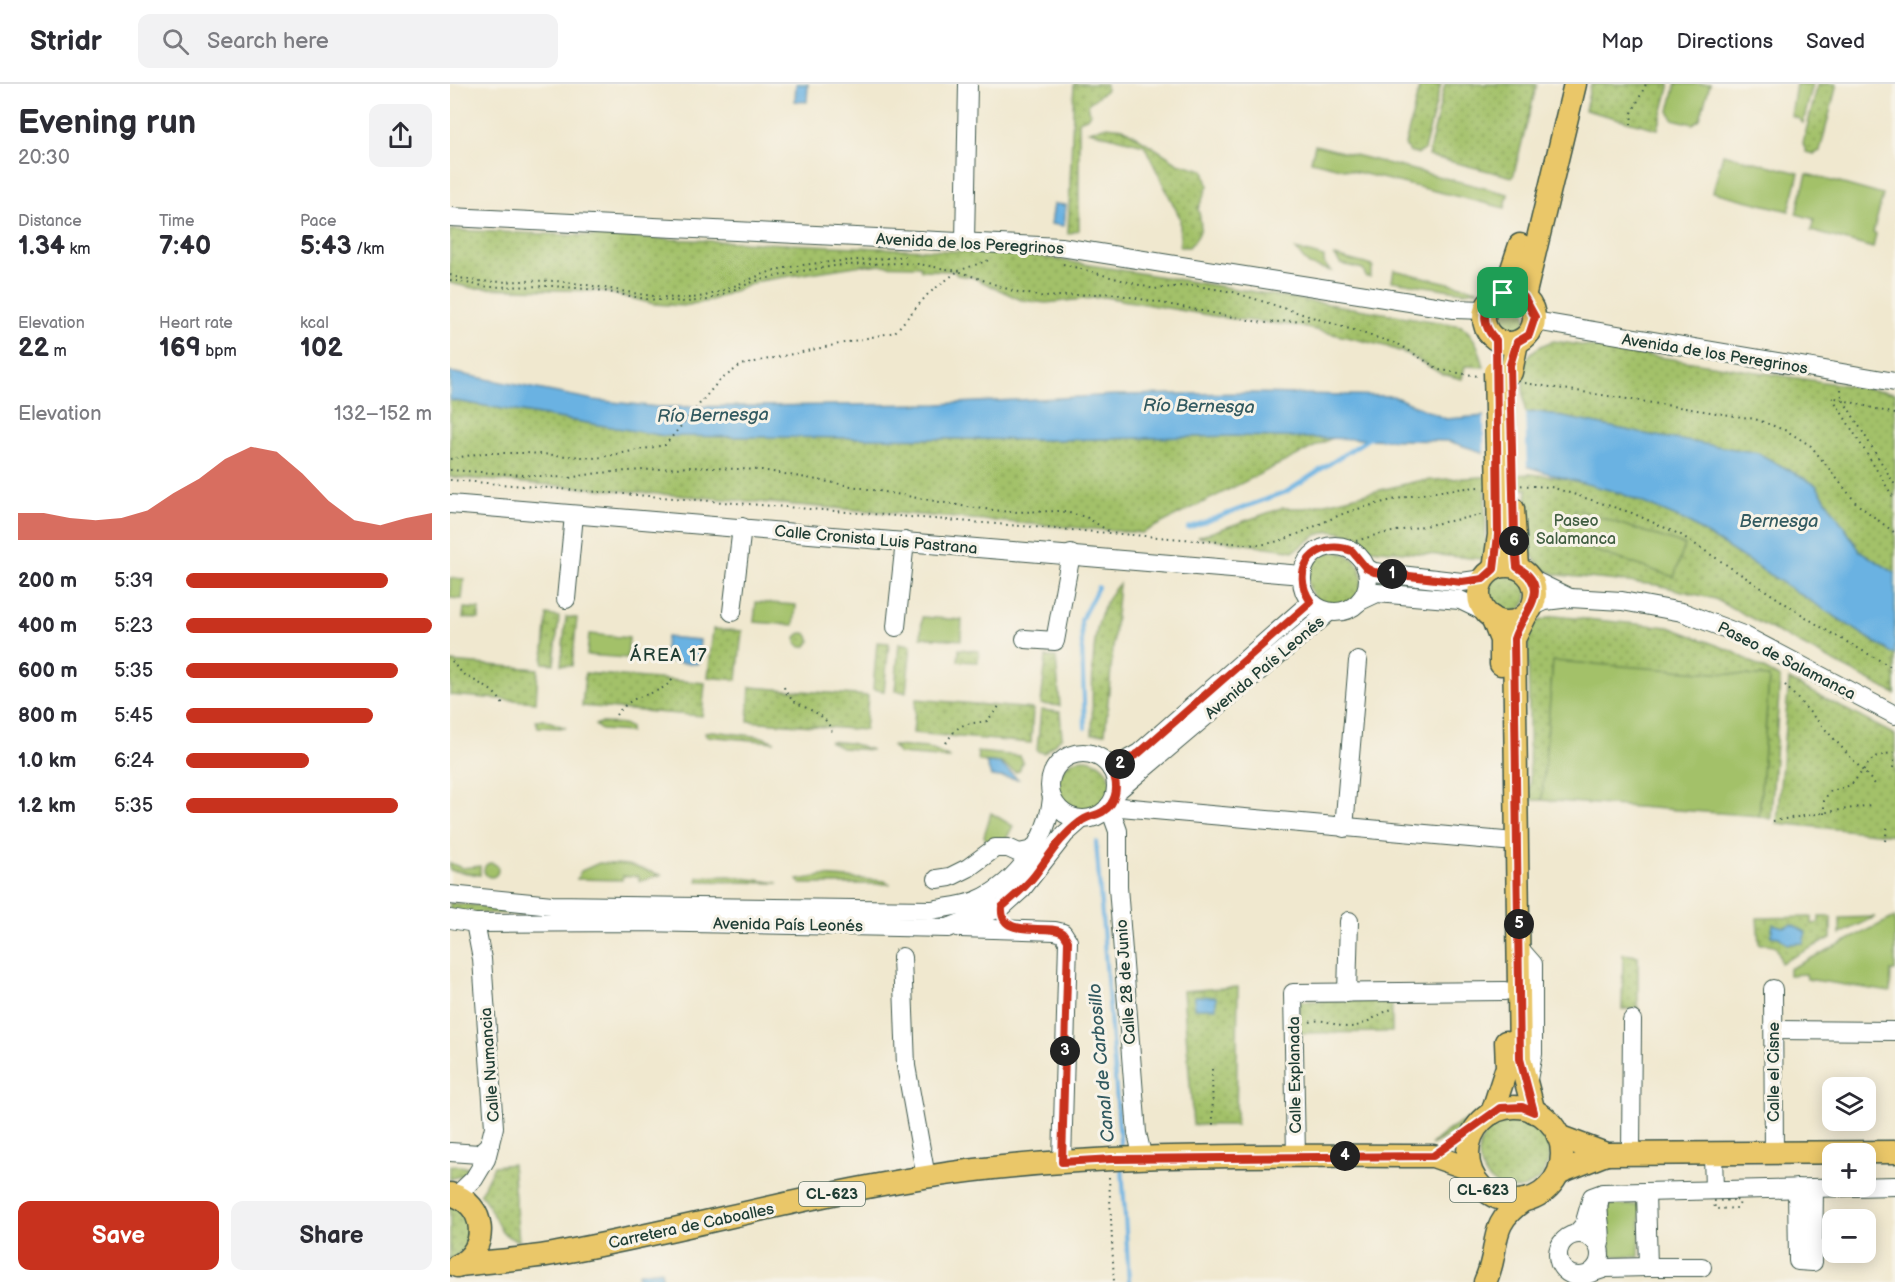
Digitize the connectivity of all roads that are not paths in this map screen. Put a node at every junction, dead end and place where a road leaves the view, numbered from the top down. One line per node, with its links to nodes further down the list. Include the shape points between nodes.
1 (968, 84): 5 (street)
2 (1561, 84): 6 (main road, via 1516,261)
3 (1575, 84): 6 (main road)
4 (450, 217): 5 (street, Avenida de los Peregrinos)
5 (965, 241): 7 (street, Avenida de los Peregrinos, via 1061,247 1431,306)
6 (1514, 295): 7 (main road, via 1489,302); 8 (main road, via 1533,309)
7 (1485, 310): 9 (main road, via 1485,327)
8 (1535, 321): 9 (main road, via 1529,335); 10 (street, Avenida de los Peregrinos)
9 (1506, 341): 11 (main road, bridge)
10 (1895, 382)
11 (1501, 488): 18 (main road); 19 (main road, via 1498,535)
12 (450, 504): 13 (street, Calle Cronista Luis Pastrana)
13 (574, 515): 14 (street, Calle Cronista Luis Pastrana); 22 (street)
14 (742, 527): 15 (street, Calle Cronista Luis Pastrana); 26 (street)
15 (905, 541): 16 (street, Calle Cronista Luis Pastrana); 29 (street)
16 (1071, 554): 20 (street, Calle Cronista Luis Pastrana); 30 (street, via 1055,640)
17 (1366, 568): 19 (street, via 1462,582); 20 (street, via 1352,551 1330,546 1311,557); 23 (street, via 1368,580)
18 (1524, 573): 19 (main road, via 1508,566); 21 (street, Paseo de Salamanca); 25 (main road, via 1535,588)
19 (1489, 574): 28 (main road, via 1479,596)
20 (1302, 575): 24 (street, via 1302,585)
21 (1570, 598): 25 (street, Paseo de Salamanca, via 1545,601); 32 (street, Paseo de Salamanca, via 1652,605 1712,621)
22 (566, 599)
23 (1360, 601): 27 (street, via 1351,608); 28 (street, via 1377,593 1460,600)
24 (1311, 602): 27 (street); 33 (street, Avenida País Leonés, via 1139,753)
25 (1529, 611): 28 (main road, via 1509,622); 48 (main road, via 1514,639)
26 (732, 612)
27 (1329, 612): 35 (street, Avenida País Leonés)
28 (1489, 615): 38 (main road, via 1501,640)
29 (896, 627)
30 (1025, 639)
31 (1358, 661): 37 (street)
32 (1895, 715)
33 (1111, 769): 34 (street, via 1088,753 1067,757 1053,775); 35 (street, via 1115,776)
34 (1052, 798): 36 (street, via 1060,809); 39 (street, Avenida País Leonés, via 1051,811)
35 (1113, 799): 36 (street, via 1093,818); 37 (street); 69 (street, Calle 28 de Junio, via 1137,1133)
36 (1082, 819): 42 (street, Avenida País Leonés)
37 (1344, 828): 38 (street)
38 (1503, 841): 48 (main road)
39 (1034, 850): 40 (street, via 1019,853 995,848 968,868); 41 (street, Avenida País Leonés, via 1016,873 987,895 932,910 552,905)
40 (937, 879)
41 (450, 895)
42 (1002, 907): 46 (street, Avenida País Leonés); 47 (street, via 1007,922)
43 (450, 919): 45 (street, Avenida País Leonés)
44 (1349, 921): 52 (street)
45 (475, 923): 46 (street, Avenida País Leonés); 60 (street, Calle Numancia, via 482,958 492,1091 494,1126)
46 (948, 928): 47 (street)
47 (1018, 928): 70 (street, via 1063,933 1068,941)
48 (1515, 939): 51 (main road); 56 (main road, via 1520,1059)
49 (902, 957): 73 (street, via 906,1065)
50 (1773, 989): 54 (street, Calle el Cisne)
51 (1505, 991): 52 (street); 57 (main road, via 1507,1067)
52 (1347, 993): 68 (street, Calle Explanada, via 1293,993)
53 (1632, 1020): 64 (street)
54 (1774, 1030): 55 (street); 66 (street, Calle el Cisne)
55 (1895, 1031)
56 (1534, 1112): 57 (main road, via 1510,1107); 59 (main road)
57 (1492, 1113): 58 (main road)
58 (1475, 1128): 67 (main road); 71 (main road, CL-623, via 1469,1142)
59 (1558, 1136): 63 (main road); 72 (main road, via 1562,1148)
60 (490, 1144): 61 (street, via 479,1154); 79 (street, Calle Numancia, via 474,1179)
61 (450, 1152)
62 (1895, 1152): 66 (main road)
63 (1606, 1154): 64 (main road); 72 (main road)
64 (1631, 1154): 65 (main road)
65 (1713, 1154): 66 (main road); 76 (street)
66 (1774, 1154)
67 (1433, 1156): 68 (main road, Carretera de Caboalles / CL-623); 71 (main road, Carretera de Caboalles / CL-623)
68 (1296, 1157): 69 (main road, Carretera de Caboalles / CL-623)
69 (1124, 1159): 70 (main road, Carretera de Caboalles / CL-623)
70 (1062, 1162): 73 (main road, Carretera de Caboalles / CL-623)
71 (1470, 1169): 75 (main road, CL-623)
72 (1560, 1172): 80 (main road, CL-623, via 1539,1195)
73 (926, 1177): 85 (main road, Carretera de Caboalles / CL-623)
74 (1895, 1186): 76 (street)
75 (1482, 1188): 80 (main road, CL-623, via 1494,1197); 81 (main road)
76 (1714, 1190): 77 (street)
77 (1646, 1192): 78 (street); 87 (street)
78 (1603, 1193): 83 (street, via 1590,1200 1584,1225); 84 (street, via 1599,1201)
79 (453, 1195): 82 (main road, via 473,1209)
80 (1524, 1200): 81 (main road, via 1504,1216)
81 (1498, 1227): 91 (main road)
82 (481, 1228): 85 (main road, via 494,1245); 86 (main road, CL-623, via 474,1254)
83 (1576, 1234): 84 (street, via 1590,1236); 90 (street, via 1560,1245 1558,1258)
84 (1599, 1247): 89 (street)
85 (523, 1259): 86 (main road, Carretera de Caboalles / CL-623)
86 (455, 1267)
87 (1648, 1267): 88 (street); 89 (street)
88 (1702, 1267)
89 (1599, 1270): 90 (street)
90 (1566, 1277)
91 (1486, 1281)

